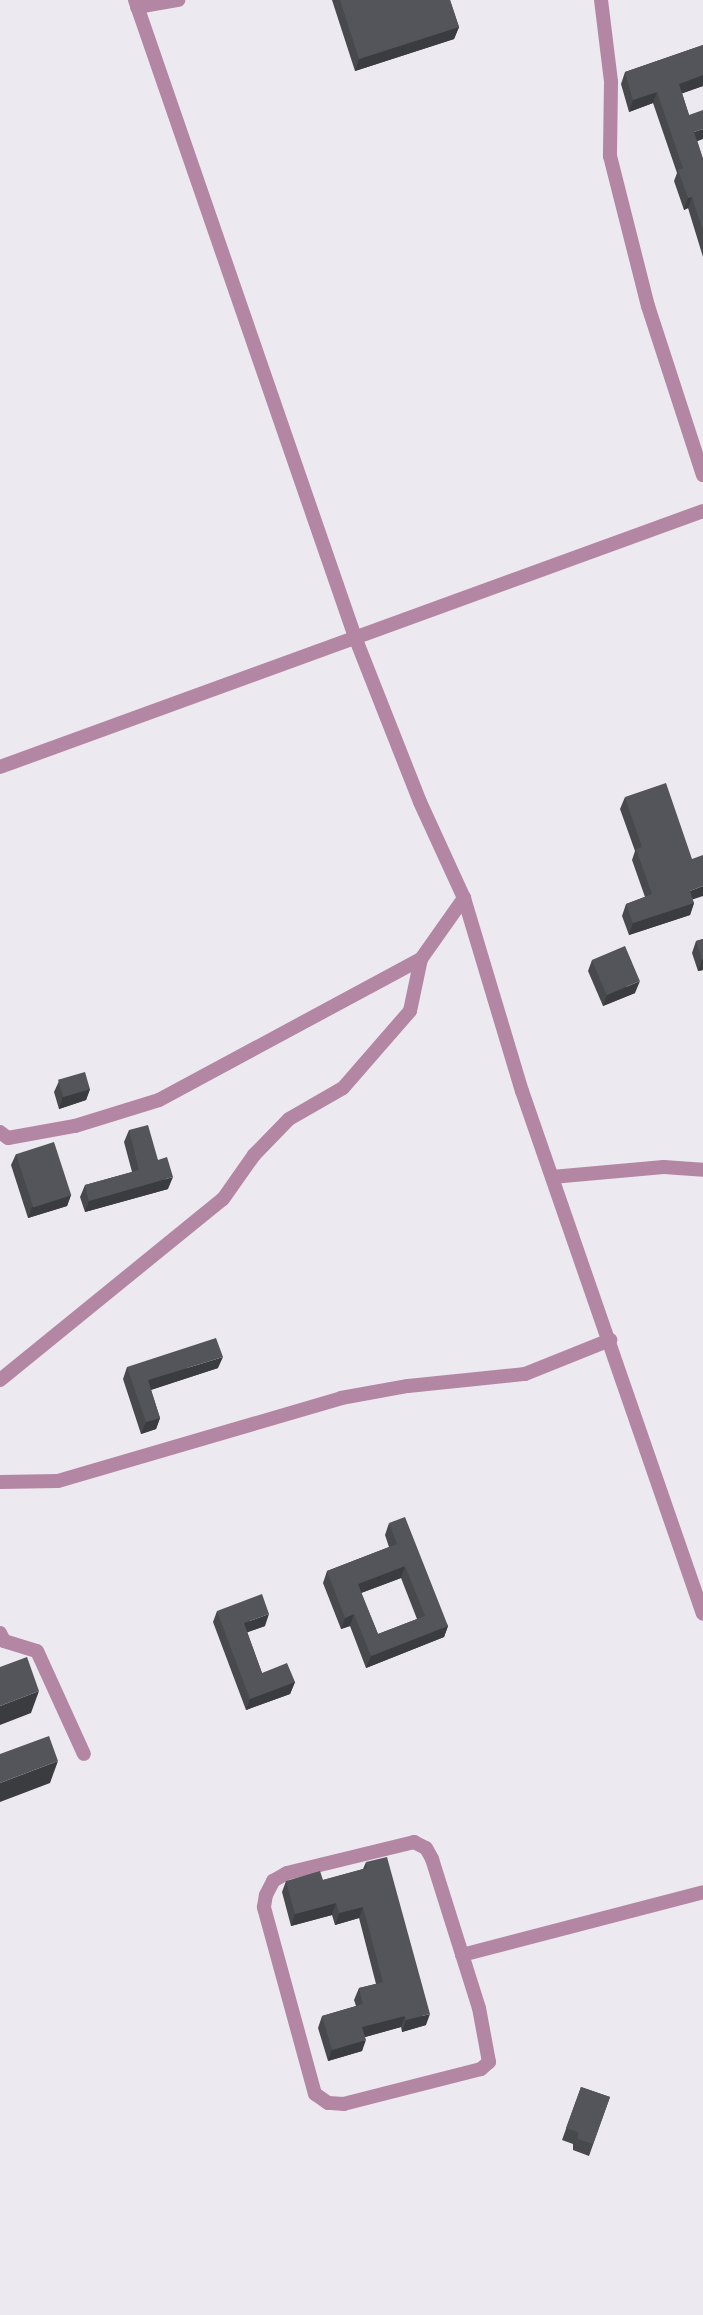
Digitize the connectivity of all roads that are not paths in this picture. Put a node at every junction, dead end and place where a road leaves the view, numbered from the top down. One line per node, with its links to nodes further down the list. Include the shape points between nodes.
1 (178, 0): 3 (street)
2 (601, 0): 4 (street, via 611,82 610,156 648,306)
3 (136, 3): 6 (street)
4 (703, 475)
5 (703, 511): 6 (street)
6 (355, 637): 7 (street); 8 (street, via 419,802)
7 (0, 767)
8 (464, 898): 9 (street); 12 (street)
9 (421, 959): 10 (street, via 159,1100 75,1126 8,1138); 14 (street, via 410,1011 343,1088 289,1119 254,1155 223,1199)
10 (0, 1132)
11 (703, 1170): 12 (street, via 664,1167)
12 (552, 1178): 13 (street)
13 (610, 1340): 15 (street, via 525,1374 341,1398 58,1481); 16 (street)
14 (0, 1380)
15 (0, 1482)
16 (703, 1614)
17 (0, 1633): 18 (street, via 4,1641 37,1651)
18 (84, 1754)
19 (703, 1892): 20 (street)
20 (462, 1955): 20 (street, via 432,1859 426,1848 414,1842 287,1873 273,1881 266,1895 264,1907 315,2094 328,2103 344,2104 481,2069 489,2062 479,2008)

